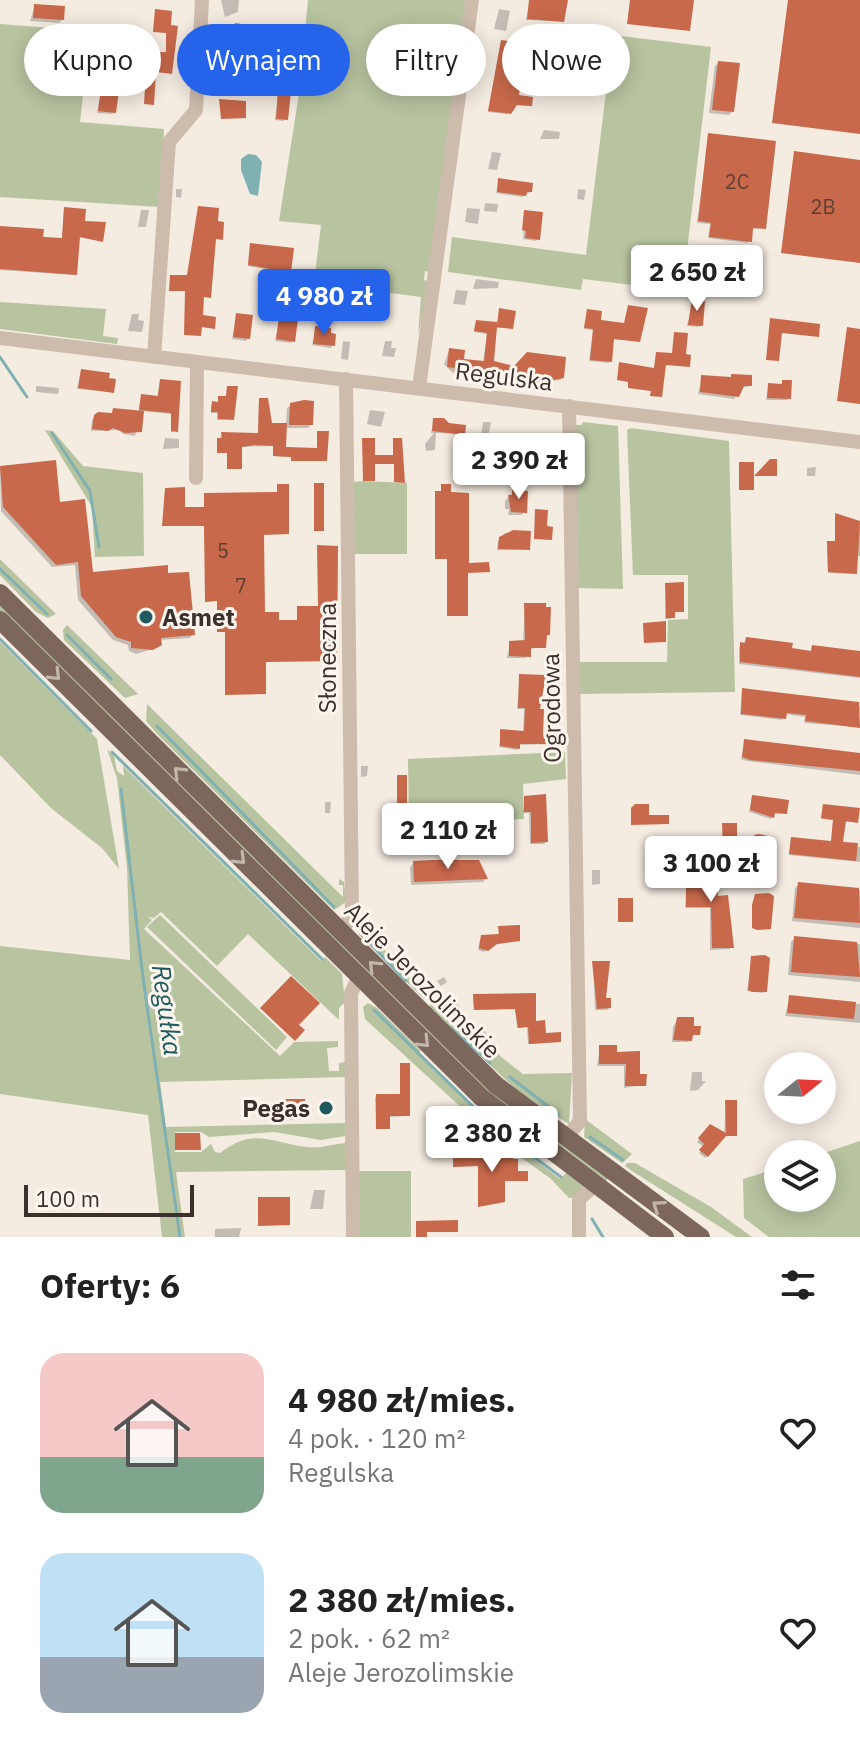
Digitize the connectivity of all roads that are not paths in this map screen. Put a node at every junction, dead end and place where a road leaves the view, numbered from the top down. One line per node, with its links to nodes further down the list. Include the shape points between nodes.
1 (202, 0): 4 (street, via 196,110 169,142)
2 (472, 0): 7 (street)
3 (0, 338): 4 (street, Regulska)
4 (154, 357): 5 (street, Regulska)
5 (197, 362): 6 (street, Regulska); 10 (street)
6 (346, 379): 7 (street, Regulska); 13 (street, Słoneczna, via 352,914)
7 (419, 388): 8 (street, Regulska)
8 (569, 406): 9 (street, Regulska); 15 (street, Ogrodowa, via 580,1121 566,1134)
9 (860, 442)
10 (196, 478)
11 (0, 593): 13 (main road, Aleje Jerozolimskie, one-way to 11)
12 (0, 620): 14 (main road, Aleje Jerozolimskie, one-way to 14)
13 (341, 933): 15 (main road, Aleje Jerozolimskie, one-way to 13, via 478,1068)
14 (359, 977): 16 (main road, Aleje Jerozolimskie, one-way to 16, via 481,1097); 17 (street, via 351,993)
15 (555, 1132): 20 (main road, Aleje Jerozolimskie, one-way to 15)
16 (595, 1185): 18 (street, via 579,1199); 19 (main road, Aleje Jerozolimskie)
17 (353, 1237)
18 (579, 1237)
19 (665, 1237)
20 (701, 1237)

